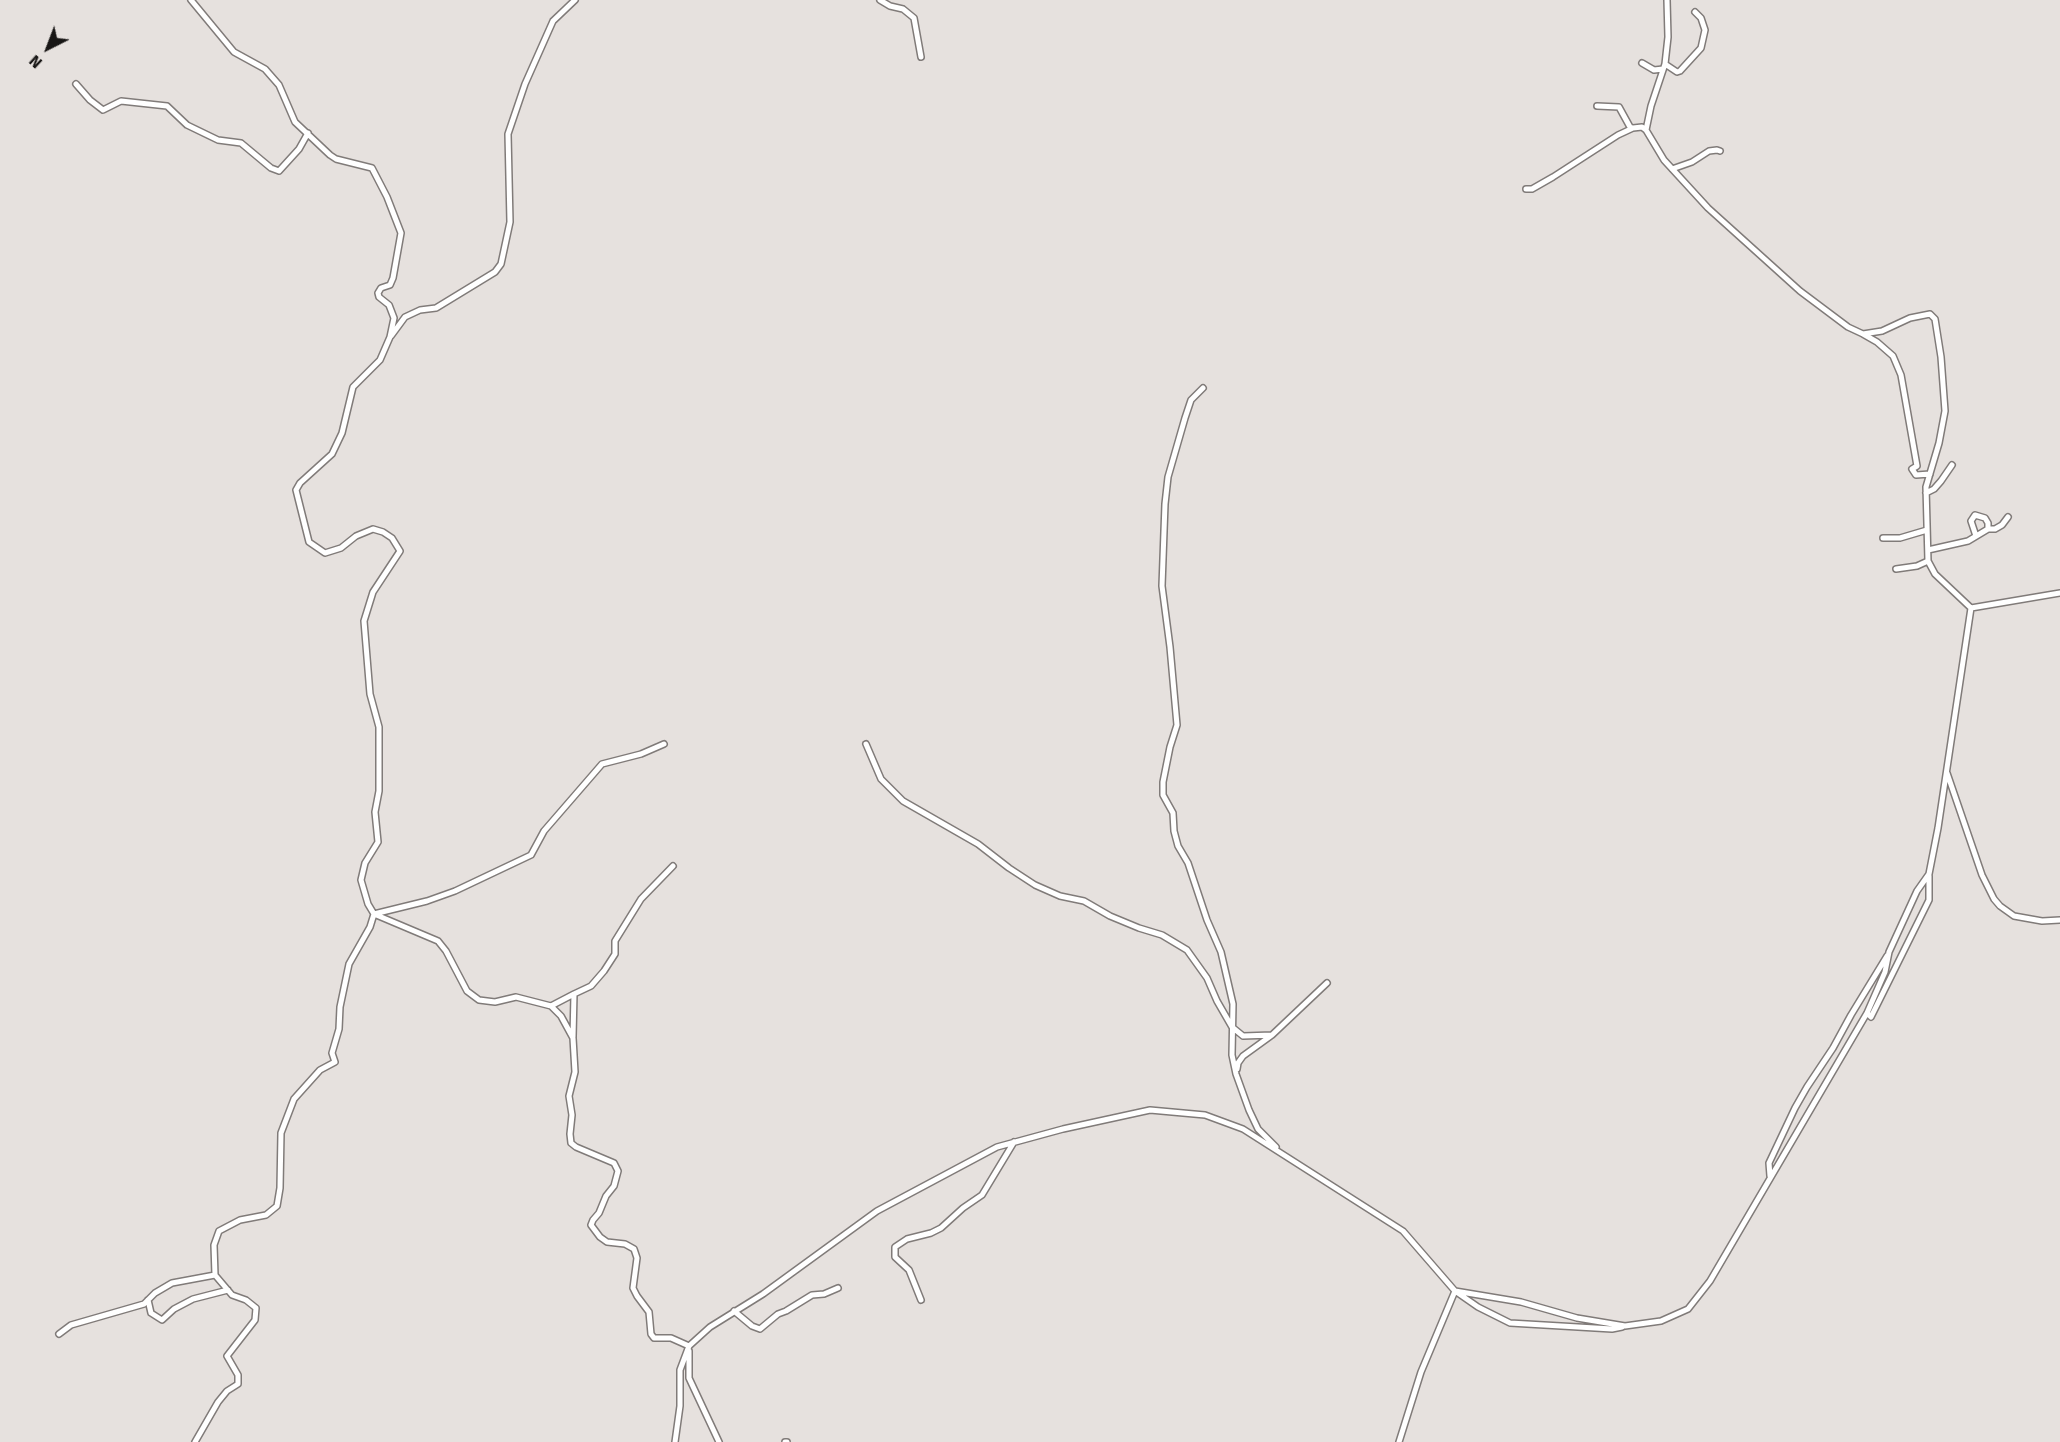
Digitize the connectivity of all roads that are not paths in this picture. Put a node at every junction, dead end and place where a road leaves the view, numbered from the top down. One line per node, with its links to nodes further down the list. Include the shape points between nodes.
1 (191, 0): 13 (street, via 234,52 266,69 279,85 296,122)
2 (575, 0): 18 (street, via 553,21 508,134 510,222 501,264 495,272 436,308 405,317)
3 (880, 0): 6 (street, via 914,18)
4 (1667, 0): 8 (street)
5 (1695, 12): 8 (street, via 1705,30 1701,48 1680,71)
6 (921, 57)
7 (1642, 63): 8 (street, via 1654,70)
8 (1664, 66): 12 (street)
9 (76, 84): 13 (street, via 103,110 121,101 167,106 187,125 218,140 241,142 279,171)
10 (1597, 106): 11 (street, via 1619,107)
11 (1633, 128): 12 (street); 16 (street)
12 (1646, 130): 15 (street)
13 (308, 133): 18 (street, via 336,159 372,168 387,196 401,233 393,278 378,293 394,318)
14 (1720, 151): 15 (street, via 1709,151)
15 (1672, 169): 17 (street, via 1708,208 1800,291)
16 (1526, 189)
17 (1863, 334): 21 (street, via 1893,356 1901,375 1917,466 1912,469 1916,475); 21 (street, via 1882,331 1910,318 1930,314 1935,319 1945,411)
18 (390, 337): 38 (street, via 380,360 353,387 342,434 332,454 296,490 309,542 325,553 373,529 392,538 400,551 373,592 364,621 370,694 379,727 379,791 375,812 378,842 365,862 361,880)
19 (1203, 388): 45 (street, via 1191,400 1185,418 1168,477 1165,504 1162,586 1177,726 1163,795 1173,813 1178,846 1221,952 1233,1004)
20 (1952, 465): 22 (street, via 1934,489)
21 (1930, 474): 22 (street)
22 (1926, 493): 25 (street)
23 (2008, 517): 24 (street, via 2002,525)
24 (1988, 529): 26 (street); 26 (street, via 1985,518 1975,515 1971,521)
25 (1927, 530): 27 (street, via 1900,538); 28 (street)
26 (1976, 536): 28 (street)
27 (1883, 538)
28 (1928, 550): 29 (street)
29 (1928, 561): 30 (street); 32 (street, via 1935,574)
30 (1896, 569)
31 (2060, 593): 32 (street)
32 (1971, 608): 35 (street)
33 (664, 744): 38 (street, via 602,764 544,831 531,855 455,891)
34 (866, 744): 45 (street, via 881,778 903,801 978,844 1035,885 1084,901 1187,950 1207,978)
35 (1946, 771): 37 (street); 39 (street, via 1994,899 2014,916)
36 (673, 866): 42 (street, via 641,899 615,941 615,954 604,971 591,986)
37 (1929, 874): 40 (street); 44 (street, via 1929,900 1870,1017)
38 (374, 914): 43 (street, via 438,941 468,991 479,1000 495,1002 516,997); 54 (street, via 349,964 332,1053 335,1062 320,1070 294,1099 281,1133 277,1206 266,1215 240,1220 219,1231 214,1245)
39 (2060, 920)
40 (1889, 952): 44 (street, via 1885,972); 53 (street, via 1795,1108 1770,1163)
41 (1327, 983): 46 (street)
42 (574, 994): 43 (street); 47 (street)
43 (551, 1006): 47 (street)
44 (1867, 1013): 53 (street)
45 (1232, 1027): 46 (street, via 1243,1036); 48 (street)
46 (1272, 1035): 48 (street, via 1243,1056)
47 (573, 1038): 63 (street, via 571,1143 614,1163 618,1171 614,1186 591,1225 607,1242 634,1249 637,1258 633,1288 649,1312 654,1338 671,1338)
48 (1236, 1074): 49 (street)
49 (1249, 1110): 50 (street, via 1251,1120); 52 (street, via 1258,1129)
50 (1243, 1129): 51 (street, via 1205,1115 1150,1110); 52 (street)
51 (1014, 1142): 59 (street, via 982,1195 941,1228 895,1247 896,1257 909,1270); 60 (street, via 989,1151 877,1211)
52 (1281, 1152): 57 (street, via 1403,1231)
53 (1771, 1178): 61 (street, via 1710,1281 1688,1309 1661,1321)
54 (215, 1275): 56 (street); 58 (street, via 172,1283)
55 (838, 1288): 60 (street, via 812,1295 760,1329)
56 (228, 1290): 58 (street, via 193,1299 162,1320 151,1313); 64 (street, via 256,1308 255,1320 227,1356 238,1375 238,1384 218,1402)
57 (1455, 1292): 61 (street, via 1521,1302); 61 (street, via 1510,1323 1612,1329); 67 (street, via 1421,1372)
58 (148, 1300): 62 (street, via 71,1325)
59 (921, 1300)
60 (734, 1311): 63 (street)
61 (1625, 1326)
62 (59, 1334)
63 (688, 1346): 65 (street, via 680,1370); 66 (street, via 689,1378)
64 (195, 1442)
65 (675, 1442)
66 (719, 1442)
67 (1399, 1442)

